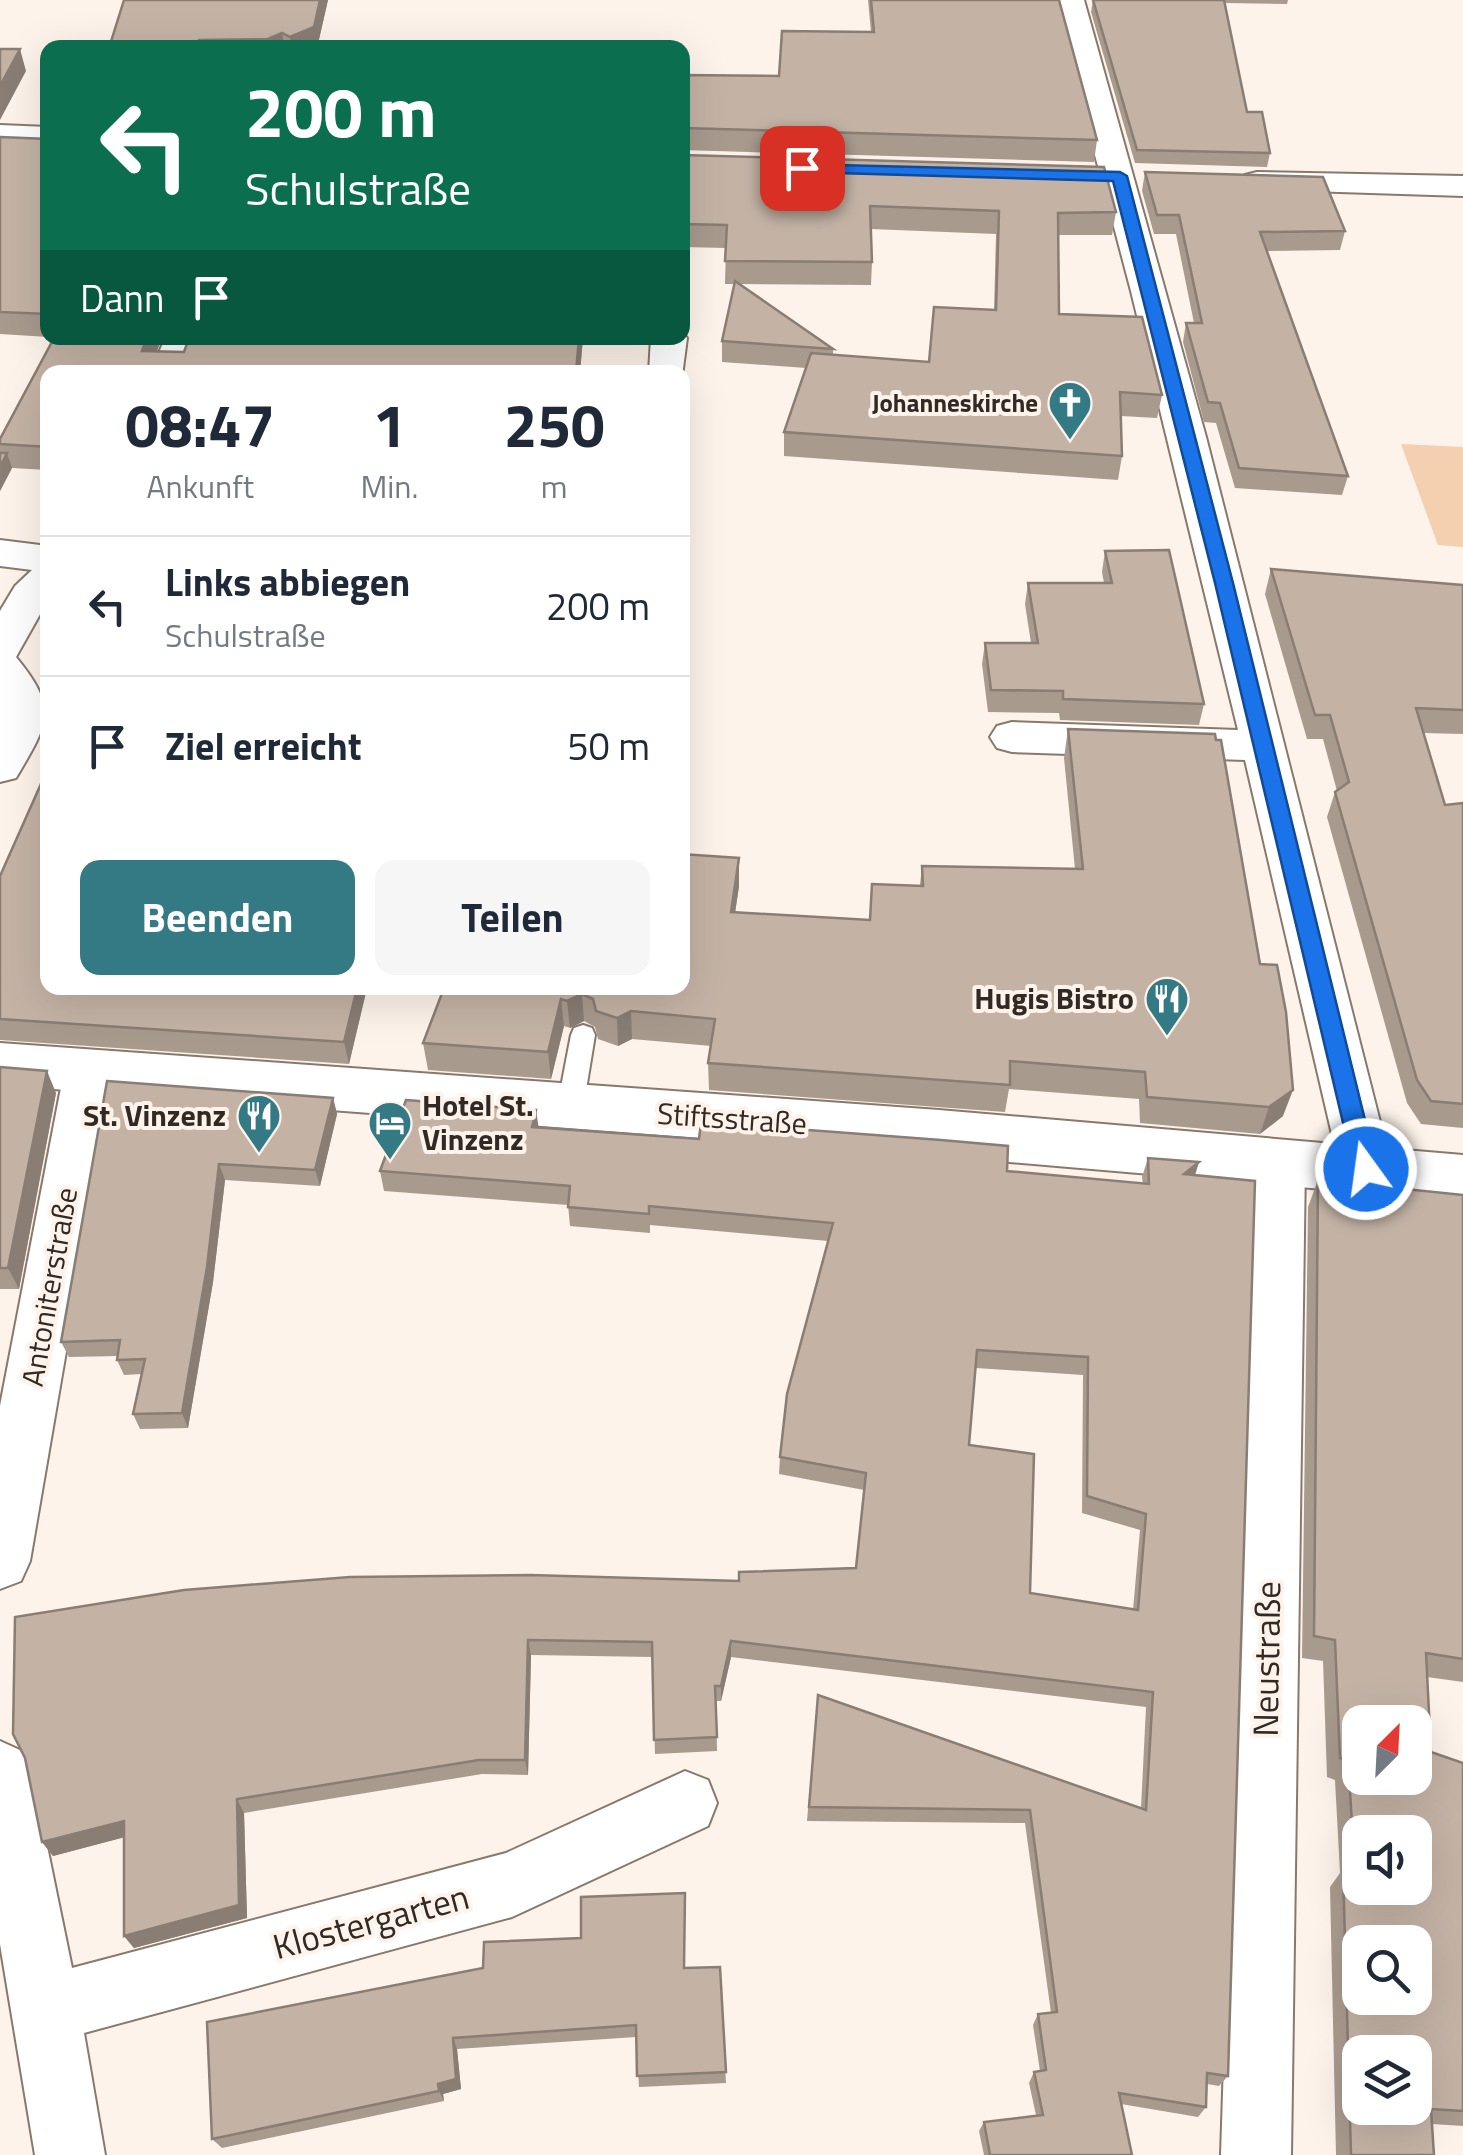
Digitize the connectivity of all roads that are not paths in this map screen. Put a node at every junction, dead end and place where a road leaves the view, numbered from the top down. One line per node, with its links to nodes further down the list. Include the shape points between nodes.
1 (1069, 0): 13 (street)
2 (0, 135): 3 (street)
3 (40, 137)
4 (1217, 180): 5 (street)
5 (1463, 186)
6 (0, 553): 7 (street)
7 (40, 558)
8 (40, 585): 9 (street)
9 (0, 649)
10 (0, 666): 11 (street)
11 (37, 709): 14 (street)
12 (1012, 737): 13 (street)
13 (1263, 746): 20 (street)
14 (0, 767)
15 (582, 1035): 18 (lane)
16 (0, 1064): 17 (street, Stiftsstraße)
17 (88, 1072): 18 (street, Stiftsstraße); 22 (street, Antoniterstraße)
18 (570, 1108): 19 (street, Stiftsstraße)
19 (1279, 1162): 20 (street, Stiftsstraße); 27 (street, Neustraße)
20 (1366, 1169): 21 (street, Stiftsstraße)
21 (1463, 1178)
22 (0, 1561)
23 (0, 1773): 25 (street)
24 (685, 1802): 25 (street, Klostergarten, via 512,1884)
25 (46, 2009): 26 (street)
26 (70, 2155)
27 (1256, 2155)

